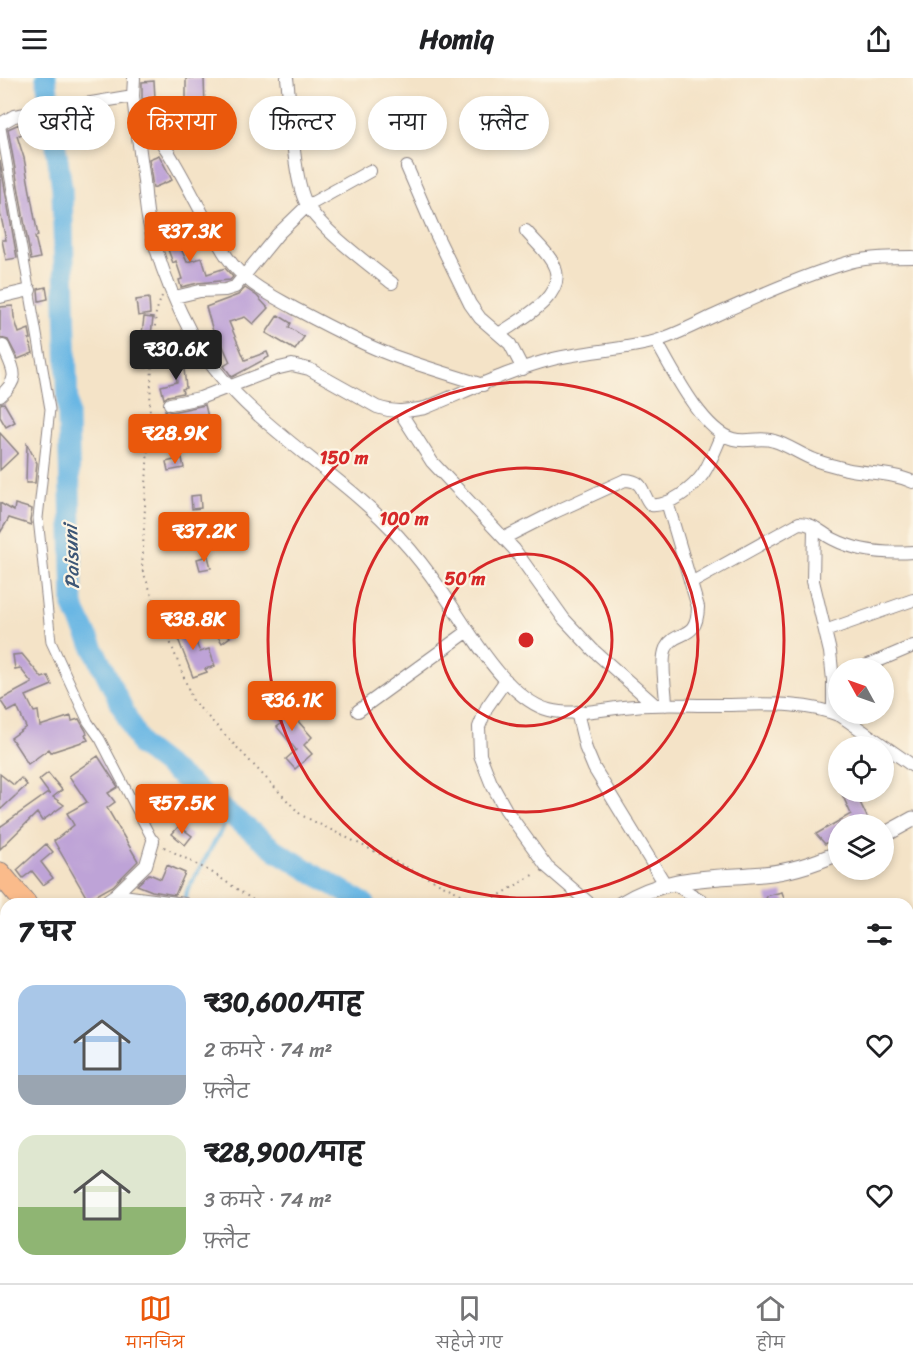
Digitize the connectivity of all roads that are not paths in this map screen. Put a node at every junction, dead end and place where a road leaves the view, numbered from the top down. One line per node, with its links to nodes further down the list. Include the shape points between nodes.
1 (134, 78): 4 (street)
2 (286, 78): 10 (street, via 299,178)
3 (127, 96): 5 (street, via 14,116)
4 (128, 96)
5 (0, 123): 15 (street)
6 (140, 150): 17 (street, via 149,222)
7 (166, 150): 13 (street, via 226,256)
8 (407, 167): 18 (street, via 470,304)
9 (370, 171): 10 (street)
10 (307, 206): 13 (street); 14 (street, via 321,223)
11 (526, 231): 18 (street, via 554,266 555,289 539,306)
12 (913, 257): 19 (street, via 851,262)
13 (244, 278): 17 (street, via 230,290); 22 (street, via 367,345)
14 (392, 283)
15 (30, 290): 16 (street); 49 (street, via 50,409 38,518 51,642 88,722)
16 (0, 297)
17 (174, 297): 23 (street, via 191,334)
18 (499, 334): 21 (street, via 510,344)
19 (656, 340): 21 (street, via 591,351); 27 (street, via 684,390)
20 (3, 346): 24 (street, via 14,382)
21 (523, 369): 22 (street)
22 (483, 384): 26 (street, via 425,408)
23 (228, 386): 25 (street, via 200,398); 26 (street, via 292,365 309,369 377,407); 36 (street, via 274,429 359,497 401,538 444,594)
24 (0, 396)
25 (170, 404)
26 (400, 412): 31 (street, via 432,462)
27 (722, 434): 28 (street, via 734,439 776,441 816,461); 29 (street, via 703,473)
28 (913, 482)
29 (668, 502): 31 (street, via 651,505 641,486 625,480); 33 (street)
30 (814, 527): 32 (street, via 861,550); 33 (street, via 799,523 787,528); 35 (street, via 813,580)
31 (504, 538): 41 (street, via 564,619 593,650)
32 (913, 552)
33 (692, 583): 41 (street, via 698,616 690,632 665,650)
34 (913, 600): 35 (street)
35 (825, 631): 38 (street)
36 (467, 632): 40 (street); 42 (street)
37 (913, 646): 39 (street)
38 (831, 658)
39 (885, 658)
40 (506, 680): 43 (street, via 528,700 547,710); 57 (street, via 487,707 479,728 480,755 506,810 547,867)
41 (661, 705): 43 (street); 44 (street, via 770,705)
42 (358, 711)
43 (577, 712): 52 (street, via 594,768)
44 (828, 712)
45 (853, 724): 46 (street)
46 (913, 766)
47 (913, 819): 48 (street)
48 (894, 829)
49 (153, 841): 53 (street, via 146,865)
50 (828, 858): 52 (street, via 766,874)
51 (0, 873): 54 (highway)
52 (669, 883): 58 (street); 59 (street)
53 (115, 896): 55 (street); 56 (street)
54 (21, 898)
55 (112, 898)
56 (133, 898)
57 (583, 898)
58 (635, 898)
59 (696, 898)

